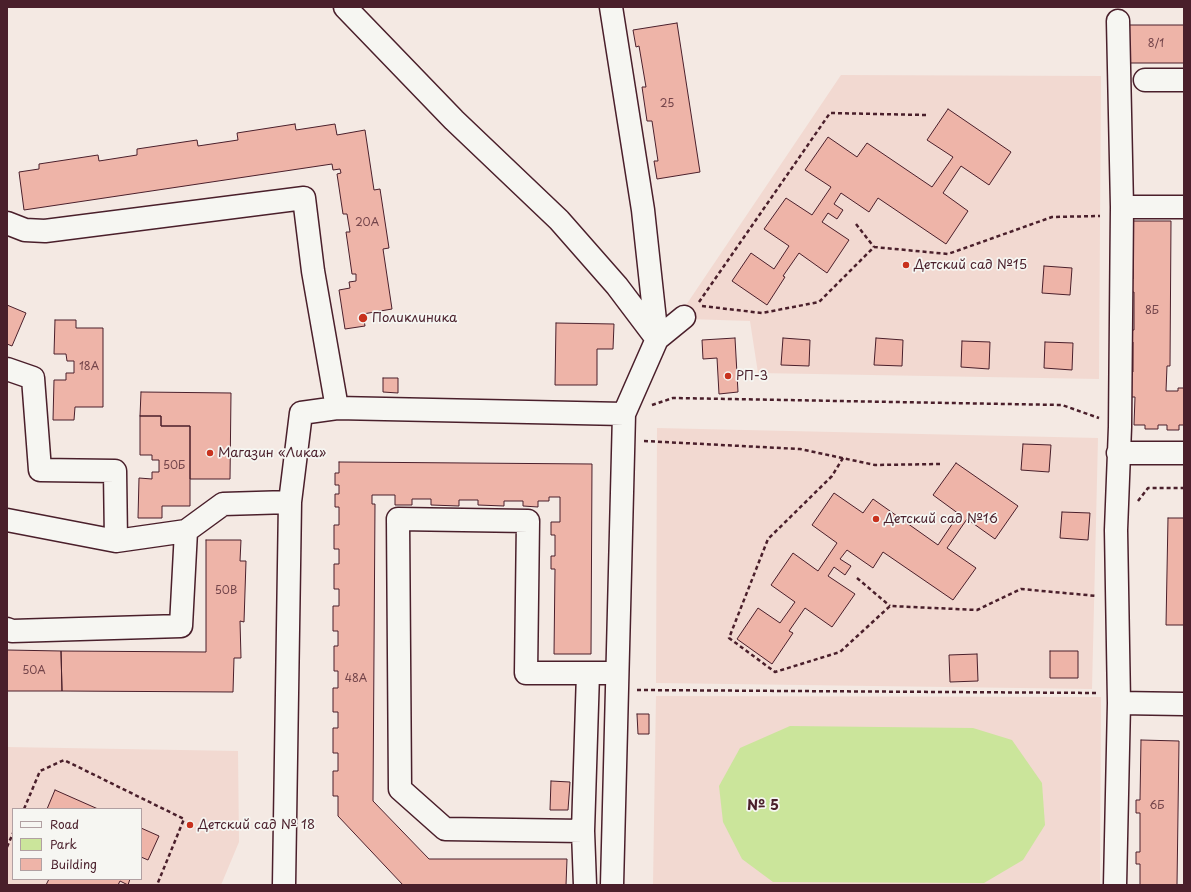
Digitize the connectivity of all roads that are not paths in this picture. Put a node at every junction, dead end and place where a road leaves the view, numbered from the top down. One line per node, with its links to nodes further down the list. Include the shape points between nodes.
1 (345, 7): 10 (street, via 454,120 559,220 617,286)
2 (611, 7): 10 (street, via 643,210)
3 (1118, 21): 7 (street)
4 (1145, 80): 5 (street)
5 (1184, 80)
6 (1184, 207): 7 (street)
7 (1114, 211): 15 (street, via 1120,428)
8 (7, 223): 12 (street, via 25,230 45,231 304,198 313,271)
9 (684, 317): 10 (street)
10 (657, 339): 13 (street)
11 (7, 369): 19 (street, via 33,378 40,470 115,471)
12 (337, 408): 13 (street); 16 (street, via 300,413)
13 (624, 414): 22 (street)
14 (1184, 452): 15 (street)
15 (1118, 453): 23 (street, via 1116,530)
16 (290, 502): 18 (street, via 223,504); 26 (street)
17 (7, 520): 19 (street)
18 (186, 531): 19 (street); 20 (street, via 181,626 12,631)
19 (116, 541)
20 (7, 629)
21 (588, 673): 22 (street); 25 (street); 25 (street, via 526,673 528,521 398,519 400,789 445,829)
22 (616, 682): 28 (street)
23 (1119, 698): 24 (street); 29 (street)
24 (1184, 704)
25 (583, 831): 27 (street)
26 (284, 885)
27 (585, 885)
28 (612, 885)
29 (1115, 885)

